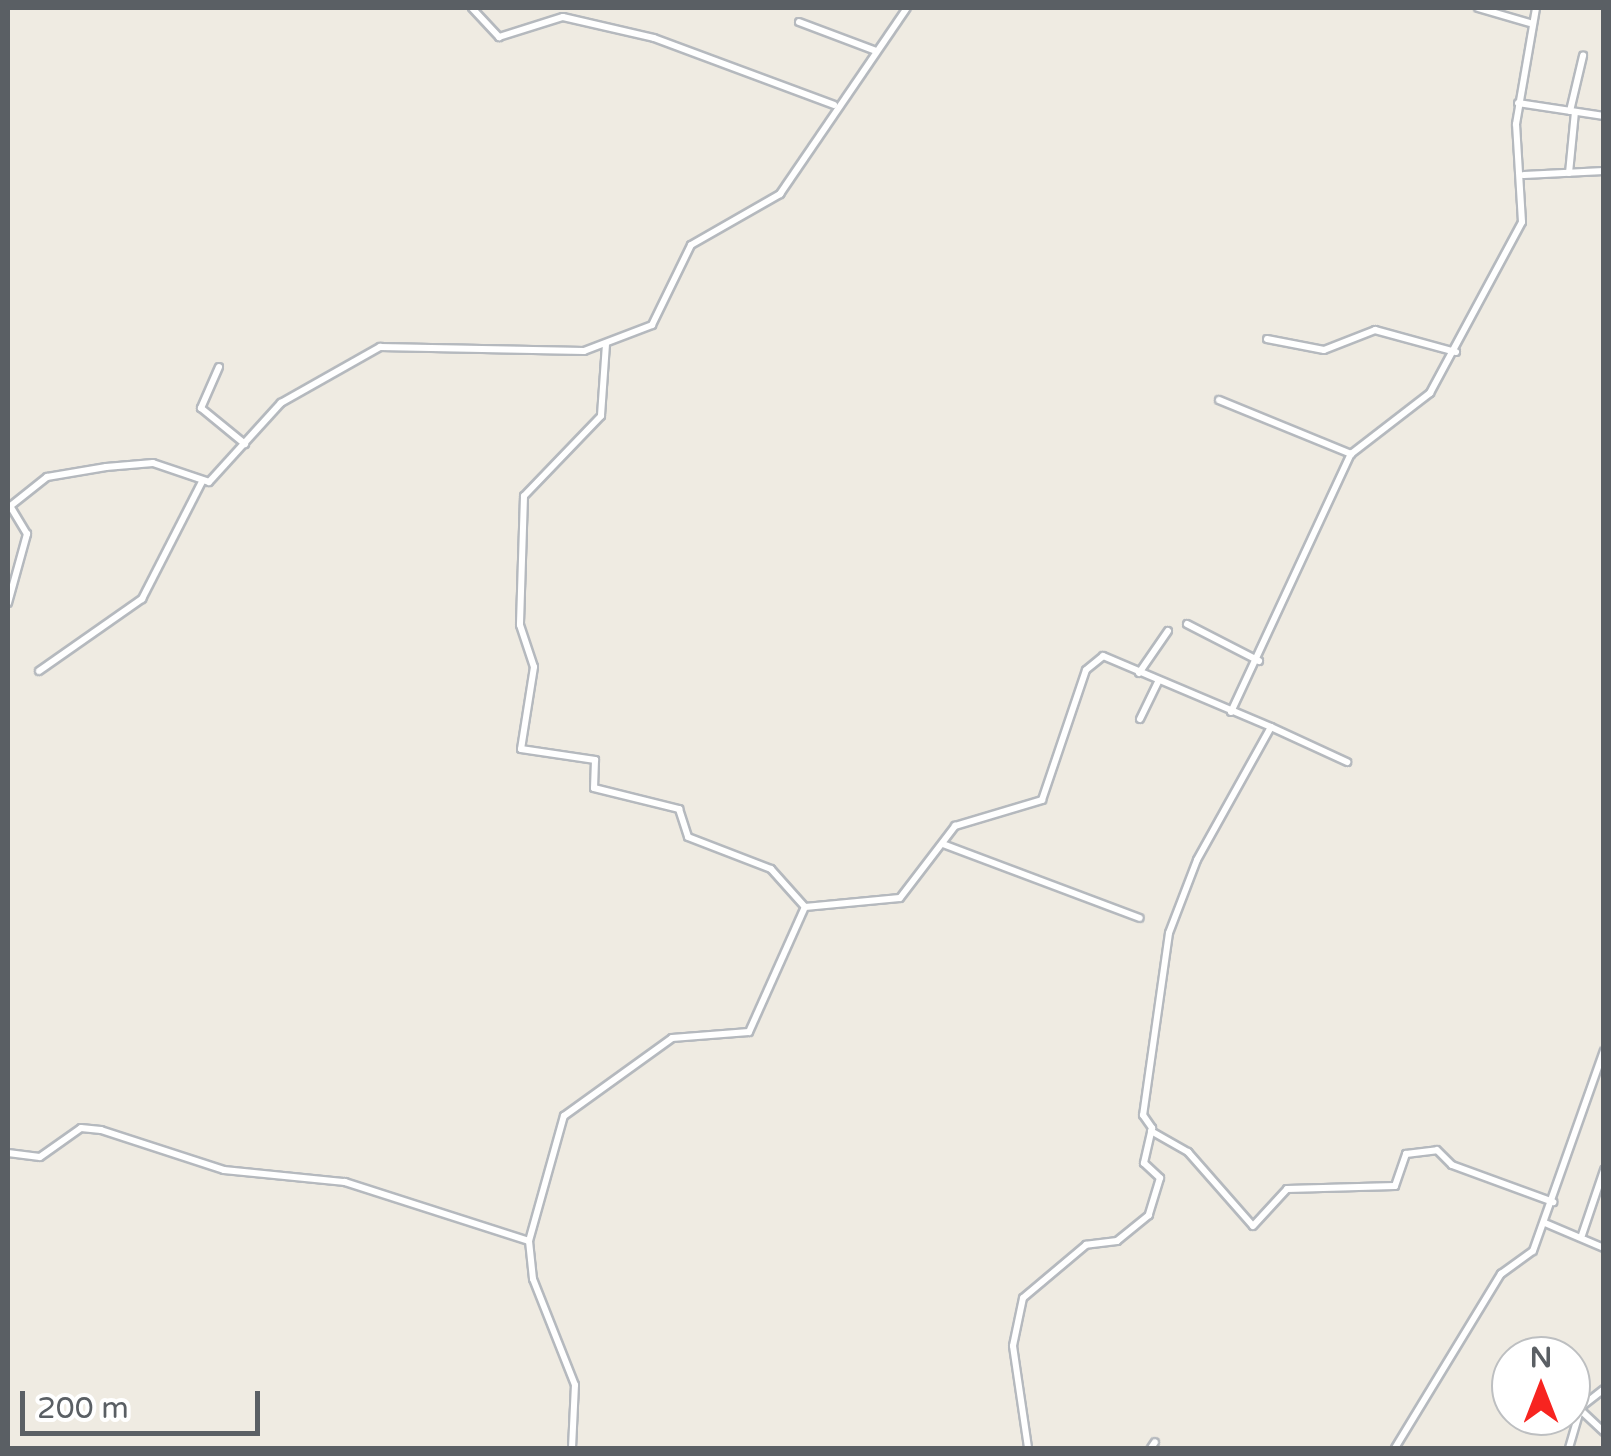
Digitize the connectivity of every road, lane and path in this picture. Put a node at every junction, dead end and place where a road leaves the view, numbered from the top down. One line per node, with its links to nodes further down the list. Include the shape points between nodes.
1 (472, 8): 10 (street, via 499,37 563,17 733,64)
2 (906, 8): 7 (street)
3 (1478, 8): 6 (street)
4 (1536, 8): 6 (street)
5 (799, 22): 7 (street)
6 (1530, 24): 9 (street)
7 (876, 52): 10 (street)
8 (1583, 56): 11 (street)
9 (1518, 103): 11 (street); 15 (street)
10 (834, 105): 17 (street, via 780,194 691,246 652,326)
11 (1573, 111): 12 (street); 14 (street)
12 (1604, 116)
13 (1604, 171): 14 (street)
14 (1569, 173): 15 (street)
15 (1524, 175): 18 (street, via 1522,222)
16 (1266, 339): 18 (street, via 1324,350 1374,330)
17 (606, 344): 21 (street, via 484,356 380,347 316,378); 37 (street, via 601,416 524,496 520,625 534,677 521,749 595,760 594,788 679,809 688,836 771,869)
18 (1456, 352): 22 (street, via 1416,409)
19 (219, 366): 21 (street, via 201,408)
20 (1218, 400): 22 (street)
21 (245, 444): 23 (street)
22 (1350, 454): 28 (street)
23 (202, 482): 24 (street, via 153,462 106,466 47,477); 29 (street, via 142,598)
24 (9, 507): 25 (street, via 27,534)
25 (8, 603)
26 (1188, 624): 28 (street)
27 (1168, 631): 30 (street)
28 (1259, 662): 32 (street)
29 (38, 671)
30 (1139, 673): 31 (street); 36 (street, via 1093,660 1049,793 971,817)
31 (1158, 682): 32 (street); 33 (street)
32 (1231, 712): 34 (street)
33 (1140, 719)
34 (1271, 727): 35 (street); 40 (street, via 1197,860 1169,934 1143,1115)
35 (1347, 762)
36 (943, 844): 37 (street, via 900,898); 38 (street)
37 (805, 908): 46 (street, via 749,1032 672,1038 577,1100 558,1128)
38 (1140, 918)
39 (1604, 1051): 43 (street)
40 (1151, 1131): 43 (street, via 1188,1152 1253,1226 1287,1189 1395,1186 1406,1154 1438,1150 1452,1165); 49 (street, via 1144,1161 1160,1182 1147,1218 1117,1241 1086,1245 1023,1298 1013,1346)
41 (8, 1153): 46 (street, via 40,1156 81,1128 100,1130 224,1170 345,1182)
42 (1604, 1170): 45 (street)
43 (1553, 1202): 44 (street)
44 (1545, 1223): 45 (street); 50 (street, via 1527,1260 1501,1274)
45 (1582, 1236): 47 (street)
46 (529, 1241): 48 (street, via 533,1279 575,1385)
47 (1604, 1248)
48 (572, 1448)
49 (1028, 1448)
50 (1395, 1448)

